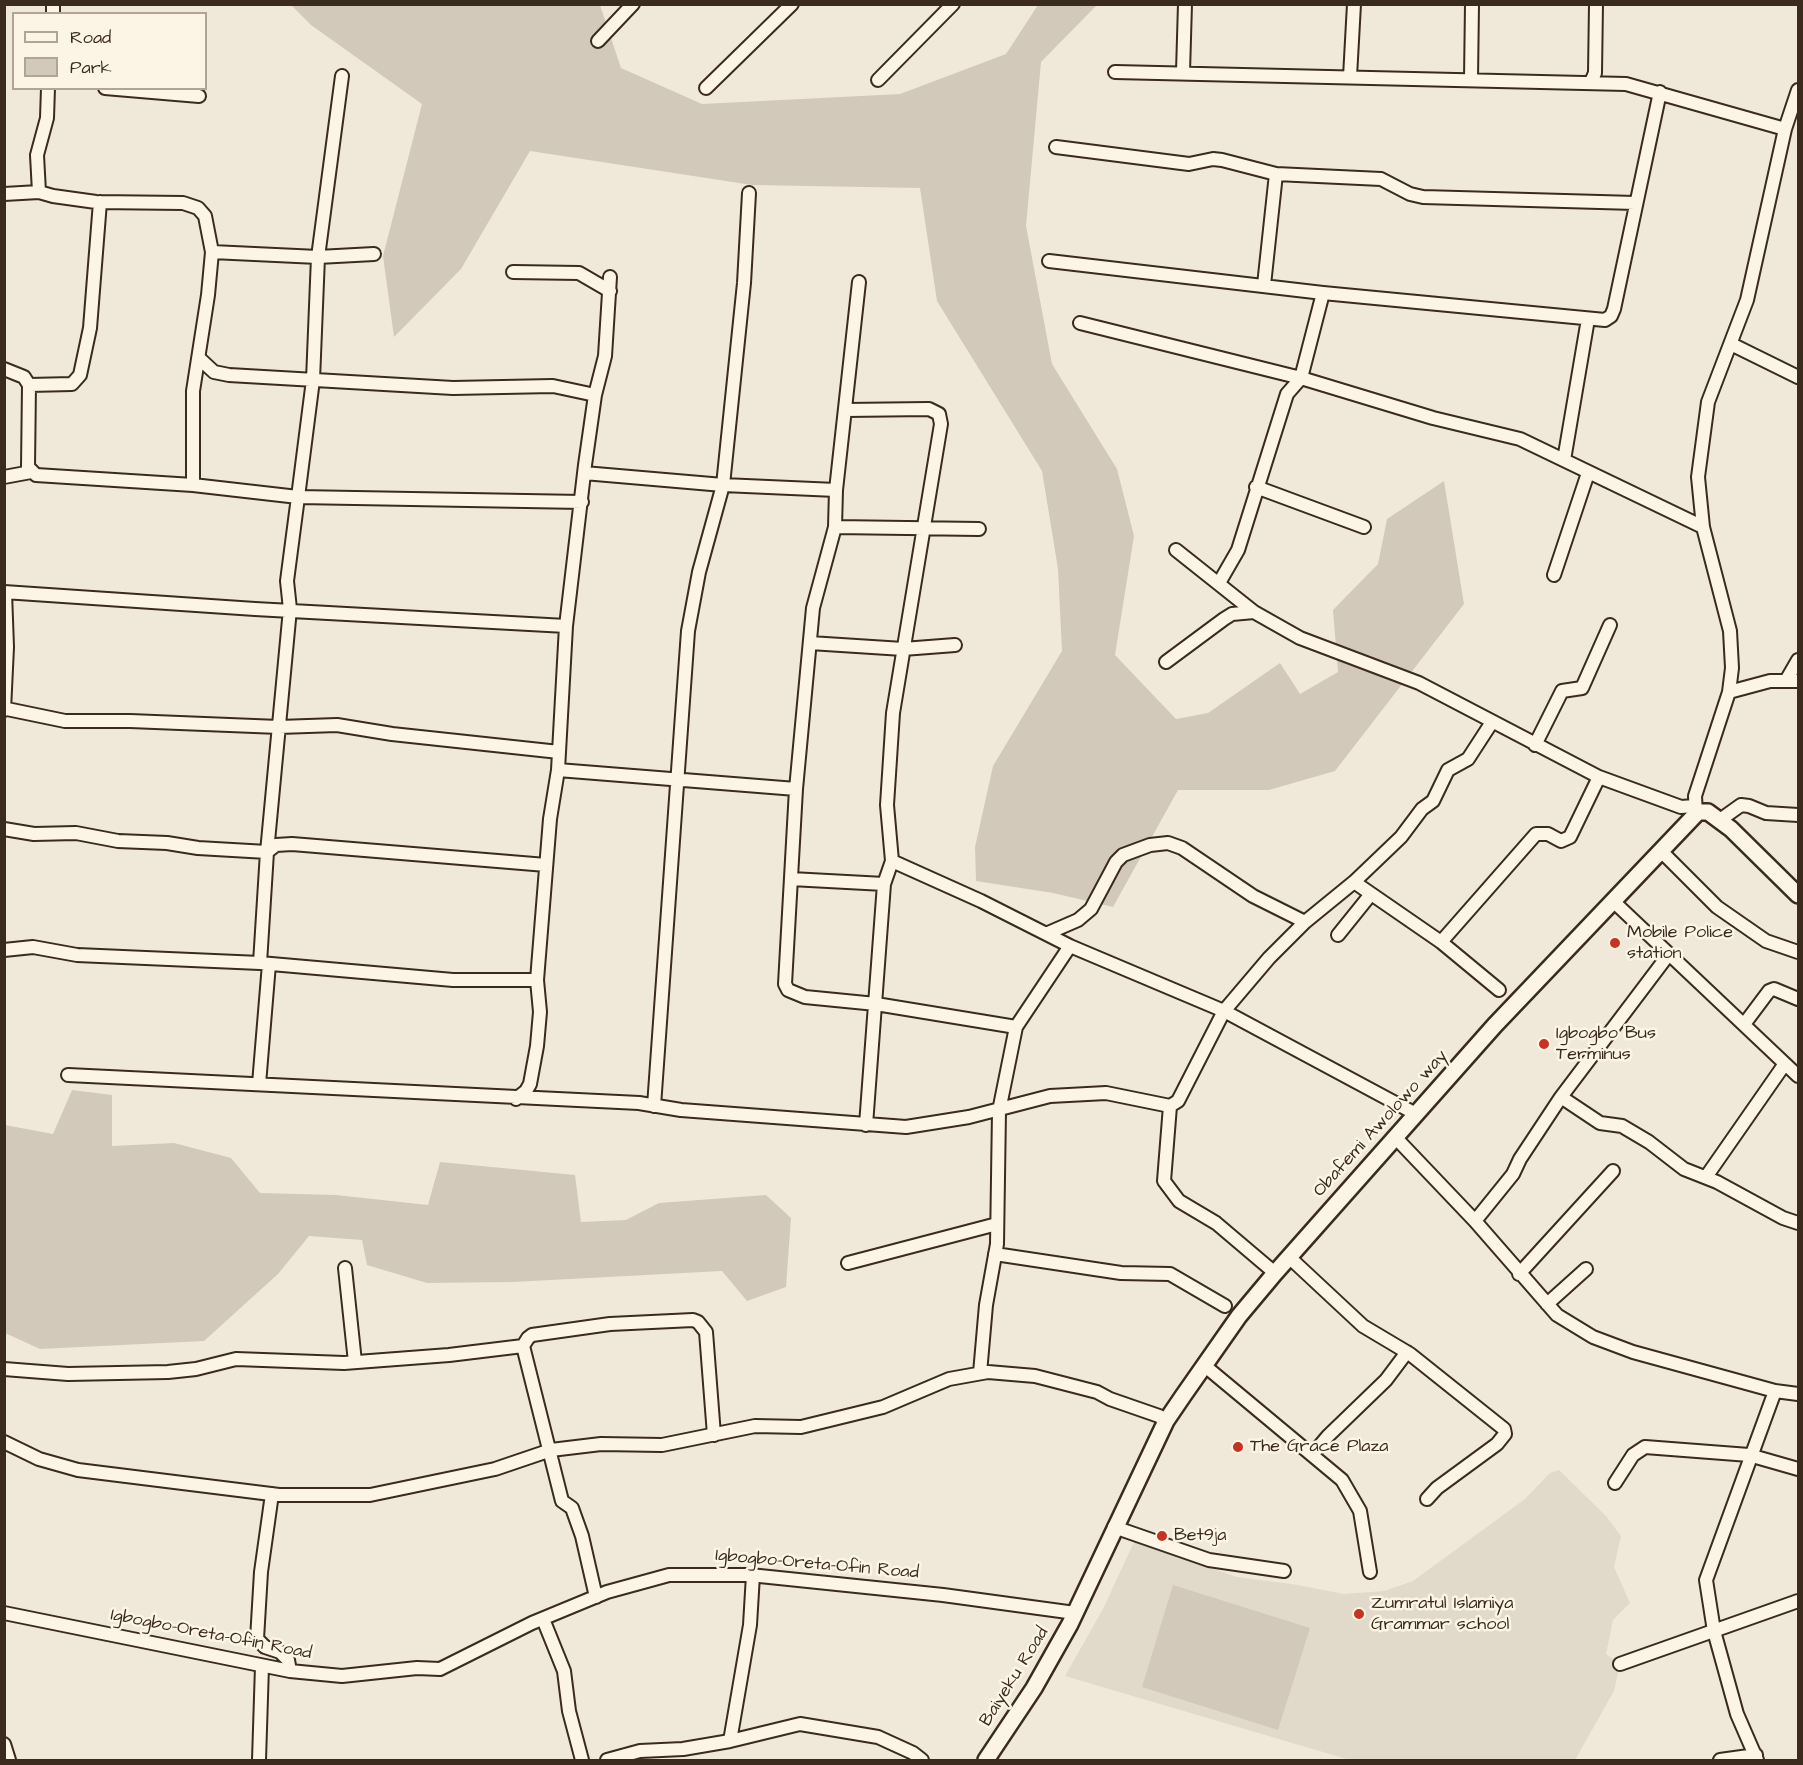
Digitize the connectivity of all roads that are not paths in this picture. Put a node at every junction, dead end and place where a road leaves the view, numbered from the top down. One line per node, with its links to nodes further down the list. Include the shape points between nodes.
1 (633, 4): 8 (street)
2 (792, 4): 16 (street)
3 (954, 4): 14 (street)
4 (1185, 4): 10 (street)
5 (1353, 4): 12 (street)
6 (1472, 4): 13 (street)
7 (1596, 4): 15 (street, via 1595,74)
8 (598, 41)
9 (1115, 72): 10 (street)
10 (1183, 72): 12 (street)
11 (342, 76): 32 (street)
12 (1350, 77): 13 (street)
13 (1471, 79): 15 (street)
14 (878, 80)
15 (1591, 81): 20 (street)
16 (706, 88)
17 (48, 90): 25 (street, via 46,118 36,155)
18 (129, 90): 21 (street)
19 (1798, 90): 22 (street)
20 (1660, 92): 22 (street); 29 (street)
21 (200, 96)
22 (1785, 129): 42 (street, via 1747,300)
23 (1056, 147): 24 (street, via 1189,164 1222,160)
24 (1276, 174): 29 (street, via 1381,180 1423,197); 37 (street)
25 (39, 192): 27 (street); 28 (street)
26 (749, 193): 57 (street, via 744,283)
27 (4, 194)
28 (100, 202): 30 (street, via 183,203 198,208 205,216); 48 (street, via 90,328 80,375 72,384)
29 (1635, 203): 40 (street, via 1611,316 1605,320)
30 (212, 252): 32 (street); 43 (street)
31 (374, 254): 32 (street)
32 (318, 257): 47 (street)
33 (1049, 261): 37 (street)
34 (513, 272): 38 (street, via 579,273)
35 (610, 277): 38 (street)
36 (859, 282): 50 (street)
37 (1264, 285): 39 (street)
38 (610, 291): 49 (street, via 605,356)
39 (1323, 293): 40 (street); 46 (street)
40 (1588, 319): 51 (street)
41 (1080, 323): 46 (street)
42 (1731, 344): 45 (street); 62 (street, via 1708,402 1698,477)
43 (200, 359): 47 (street, via 213,372 229,375); 56 (street, via 193,391)
44 (4, 369): 48 (street, via 24,377)
45 (1798, 377)
46 (1301, 378): 51 (street, via 1433,418 1520,439); 58 (street, via 1287,394)
47 (313, 380): 49 (street, via 453,388 552,386); 60 (street)
48 (29, 385): 52 (street)
49 (596, 395): 53 (street)
50 (845, 410): 59 (street); 66 (street, via 929,409 939,414 939,446)
51 (1564, 460): 54 (street)
52 (31, 472): 55 (street); 56 (street)
53 (584, 473): 57 (street); 61 (street)
54 (1588, 473): 62 (street); 68 (street)
55 (4, 477)
56 (193, 485): 60 (street)
57 (723, 485): 59 (street); 89 (street, via 699,572 688,631)
58 (1256, 487): 64 (street); 69 (street, via 1238,550)
59 (836, 490): 63 (street)
60 (298, 497): 61 (street); 71 (street, via 287,580)
61 (582, 502): 74 (street)
62 (1703, 526): 81 (street, via 1730,631)
63 (835, 527): 66 (street); 75 (street, via 818,585)
64 (1364, 528)
65 (979, 529): 66 (street)
66 (925, 530): 77 (street)
67 (1176, 549): 69 (street)
68 (1554, 575)
69 (1219, 583): 72 (street)
70 (5, 592): 71 (street); 82 (street)
71 (290, 609): 74 (street); 84 (street)
72 (1254, 612): 79 (street, via 1232,614); 83 (street, via 1300,638 1419,683)
73 (1610, 625): 85 (street, via 1582,688 1562,691)
74 (566, 626): 86 (street)
75 (810, 643): 77 (street); 90 (street)
76 (955, 645): 77 (street)
77 (903, 649): 97 (street, via 893,713 887,805)
78 (1798, 660): 80 (street)
79 (1166, 662)
80 (1793, 680): 81 (street)
81 (1729, 692): 91 (street)
82 (6, 709): 84 (street, via 65,721)
83 (1492, 722): 85 (street); 100 (street, via 1468,759 1448,770 1433,801)
84 (279, 727): 86 (street, via 337,725); 96 (street)
85 (1535, 745): 88 (street)
86 (559, 752): 87 (street)
87 (558, 770): 89 (street); 98 (street)
88 (1599, 777): 91 (street); 108 (street, via 1570,837 1561,841 1548,834 1536,834)
89 (678, 780): 90 (street); 127 (street)
90 (796, 789): 99 (street)
91 (1695, 810): 93 (main road); 95 (main road, Obafemi Awolowo way)
92 (1798, 815): 93 (street, via 1766,813 1741,805)
93 (1720, 820): 103 (main road)
94 (4, 829): 96 (street)
95 (1661, 851): 104 (main road, Obafemi Awolowo way); 111 (street, via 1717,907 1766,941)
96 (267, 852): 98 (street, via 276,845 292,844); 113 (street)
97 (892, 861): 101 (street); 106 (street)
98 (546, 865): 114 (street)
99 (791, 879): 101 (street); 117 (street, via 784,984 788,990 805,997)
100 (1354, 882): 102 (street); 105 (street)
101 (884, 884): 117 (street)
102 (1371, 894): 107 (street); 108 (street)
103 (1798, 895)
104 (1613, 901): 112 (street); 130 (main road, Obafemi Awolowo way)
105 (1305, 922): 106 (street, via 1253,896 1182,848 1168,843 1123,855 1091,909 1078,920); 118 (street)
106 (1048, 933): 109 (street)
107 (1338, 935)
108 (1441, 942): 115 (street)
109 (1070, 946): 118 (street); 120 (street)
110 (4, 950): 113 (street, via 33,947 77,955)
111 (1798, 952)
112 (1669, 954): 119 (street); 125 (street)
113 (265, 963): 114 (street, via 453,980); 124 (street)
114 (537, 980): 126 (street, via 540,1012 530,1084)
115 (1499, 990)
116 (1797, 993): 119 (street, via 1769,991)
117 (876, 1004): 120 (street); 131 (street)
118 (1224, 1011): 128 (street, via 1178,1101); 130 (street)
119 (1745, 1023): 121 (street)
120 (1016, 1027): 129 (street)
121 (1785, 1065): 123 (street); 134 (street)
122 (68, 1075): 124 (street)
123 (1798, 1076)
124 (260, 1084): 126 (street)
125 (1561, 1096): 134 (street, via 1600,1123 1622,1126 1684,1169); 135 (street, via 1514,1174)
126 (516, 1099): 127 (street)
127 (654, 1106): 131 (street)
128 (1170, 1106): 129 (street, via 1106,1093 1050,1096); 143 (street, via 1164,1181 1179,1201 1216,1223)
129 (999, 1110): 131 (street, via 906,1126); 137 (street)
130 (1416, 1114): 132 (main road, Obafemi Awolowo way)
131 (866, 1125)
132 (1395, 1137): 135 (street); 139 (main road, Obafemi Awolowo way)
133 (1613, 1171): 144 (street)
134 (1706, 1177): 136 (street)
135 (1475, 1221): 144 (street)
136 (1798, 1222)
137 (997, 1224): 138 (street); 140 (street)
138 (995, 1254): 146 (street, via 1121,1273 1170,1274); 152 (street)
139 (1289, 1257): 143 (main road, Obafemi Awolowo way); 148 (street, via 1363,1326)
140 (848, 1263)
141 (345, 1268): 149 (street)
142 (1586, 1269): 145 (street)
143 (1275, 1273): 150 (main road, Obafemi Awolowo way)
144 (1519, 1274): 145 (street)
145 (1547, 1304): 153 (street, via 1557,1315 1593,1337 1633,1352)
146 (1225, 1306)
147 (523, 1346): 149 (street); 156 (street, via 532,1335 621,1323 698,1322 706,1332); 158 (street)
148 (1407, 1352): 159 (street, via 1386,1380); 164 (street, via 1505,1432 1497,1444)
149 (355, 1362): 151 (street, via 236,1359 168,1372 68,1374)
150 (1204, 1366): 155 (main road, Obafemi Awolowo way); 159 (street)
151 (4, 1369)
152 (980, 1373): 155 (street, via 1035,1376 1148,1411); 156 (street, via 949,1379 883,1407 801,1427 755,1426)
153 (1775, 1391): 154 (street); 160 (street)
154 (1798, 1394)
155 (1166, 1421): 165 (main road, Obafemi Awolowo way)
156 (714, 1435): 158 (street, via 662,1445 601,1444)
157 (4, 1442): 163 (street, via 39,1459 78,1470)
158 (551, 1450): 163 (street, via 495,1469 370,1495); 169 (street, via 562,1500 572,1508)
159 (1312, 1455): 167 (street, via 1342,1480 1360,1511)
160 (1749, 1455): 161 (street); 162 (street, via 1645,1447 1633,1455); 174 (street, via 1706,1580)
161 (1798, 1469)
162 (1614, 1483)
163 (272, 1494): 177 (street, via 257,1638 265,1647 280,1652 288,1660)
164 (1427, 1499)
165 (1114, 1527): 166 (street, via 1209,1560); 172 (main road, Obafemi Awolowo way)
166 (1284, 1571)
167 (1370, 1572)
168 (753, 1575): 169 (street, Igbogbo-Oreta-Ofin Road, via 669,1575); 172 (street, Igbogbo-Oreta-Ofin Road); 178 (street, via 750,1625)
169 (597, 1597): 173 (street, Igbogbo-Oreta-Ofin Road)
170 (1798, 1601): 174 (street)
171 (4, 1613): 176 (street, Igbogbo-Oreta-Ofin Road)
172 (1075, 1613): 186 (main road, Baiyeku Road, via 1034,1688)
173 (543, 1618): 177 (street, Igbogbo-Oreta-Ofin Road, via 440,1669 342,1676); 183 (street, via 564,1671)
174 (1714, 1631): 175 (street); 180 (street, via 1737,1714)
175 (1620, 1664)
176 (262, 1666): 177 (street, Igbogbo-Oreta-Ofin Road); 182 (street)
177 (290, 1671)
178 (730, 1741): 184 (street, via 640,1751); 185 (street, via 800,1724 878,1737)
179 (4, 1744): 181 (street)
180 (1757, 1758): 187 (street)
181 (9, 1761)
182 (259, 1761)
183 (582, 1761)
184 (607, 1761)
185 (922, 1761)
186 (986, 1761)
187 (1720, 1761)

